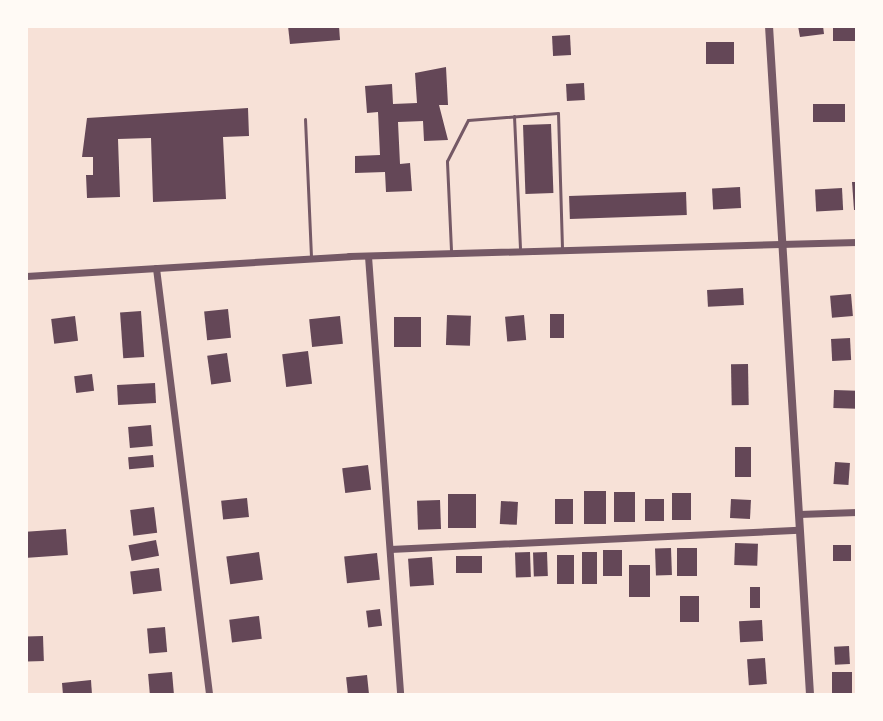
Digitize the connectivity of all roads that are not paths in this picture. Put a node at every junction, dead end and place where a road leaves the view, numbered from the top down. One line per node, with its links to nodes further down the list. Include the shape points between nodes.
1 (769, 26): 5 (street)
2 (514, 116): 6 (lane, via 558,113); 7 (lane); 8 (lane, via 468,120 447,161)
3 (305, 119): 10 (lane)
4 (857, 242): 5 (street)
5 (780, 247): 6 (street); 16 (street)
6 (562, 251): 7 (street)
7 (520, 252): 8 (street)
8 (452, 254): 9 (street)
9 (368, 256): 10 (street); 18 (street)
10 (311, 258): 11 (street)
11 (156, 268): 12 (street); 19 (street)
12 (26, 276)
13 (26, 391): 14 (lane)
14 (26, 421)
15 (857, 512): 16 (street)
16 (799, 514): 17 (street)
17 (799, 530): 18 (street); 21 (street)
18 (390, 549): 20 (street)
19 (209, 695)
20 (400, 695)
21 (810, 695)

